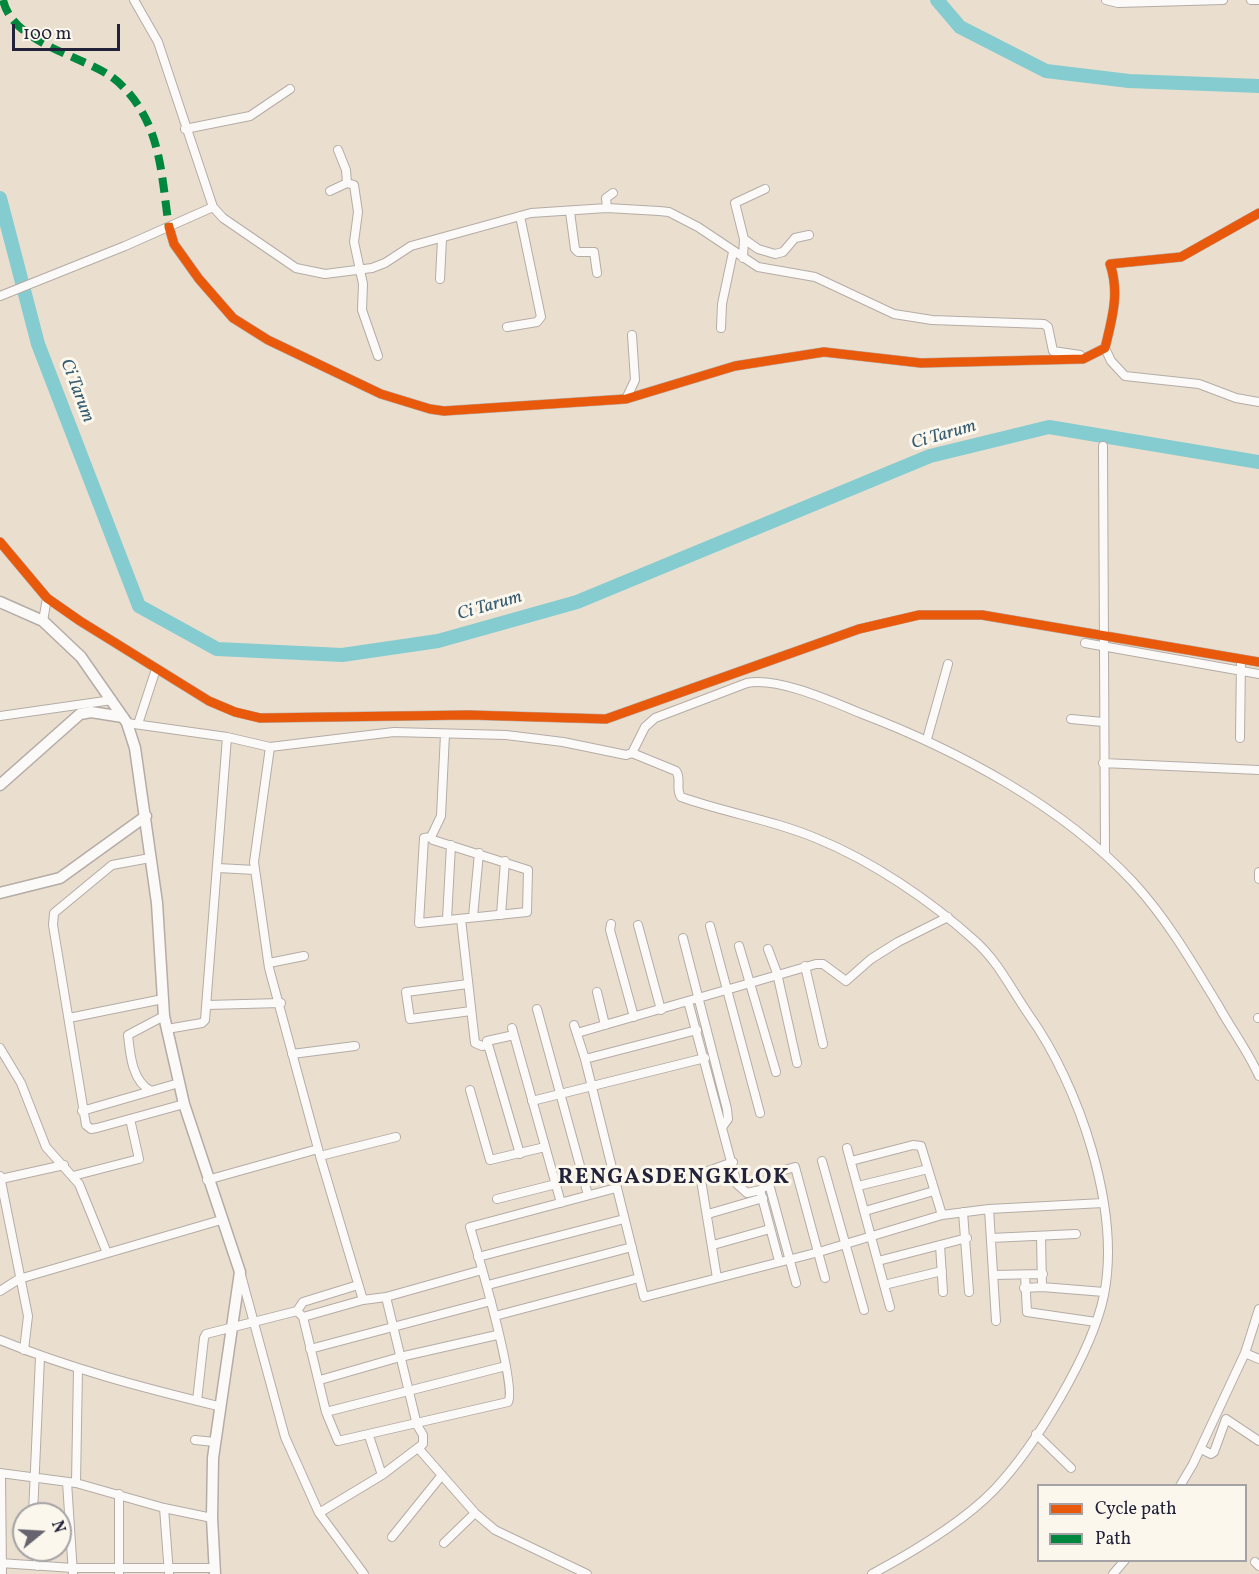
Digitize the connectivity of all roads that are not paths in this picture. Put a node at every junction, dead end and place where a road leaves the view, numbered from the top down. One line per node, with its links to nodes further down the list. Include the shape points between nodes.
1 (134, 0): 8 (street, via 154,32)
2 (1106, 0): 6 (street)
3 (1223, 0): 6 (street)
4 (1251, 0): 5 (street)
5 (1259, 0)
6 (1173, 1)
7 (290, 89): 8 (street, via 250,116)
8 (185, 129): 14 (street)
9 (338, 150): 10 (street)
10 (347, 183): 12 (street); 25 (street, via 354,185 358,212 354,242)
11 (765, 189): 22 (street, via 735,203)
12 (330, 191)
13 (613, 194): 15 (street, via 605,200)
14 (212, 205): 19 (street); 25 (street, via 223,218 302,270 325,274)
15 (608, 208): 16 (street); 23 (street, via 669,212)
16 (570, 212): 18 (street); 26 (street, via 575,249 594,252)
17 (1259, 213): 32 (street, via 1181,257 1110,264 1116,288 1115,305)
18 (520, 216): 21 (street); 29 (street, via 541,317 537,322)
19 (169, 227): 28 (street); 35 (street, via 174,244 207,292 233,318 268,340 398,401 444,411)
20 (809, 235): 22 (street, via 795,238 783,252 775,254)
21 (442, 239): 25 (street, via 411,246 385,263); 27 (street)
22 (744, 239): 24 (street)
23 (733, 252): 24 (street); 30 (street)
24 (743, 258): 34 (street, via 758,267 823,280 894,314 932,320 1044,324 1053,351)
25 (361, 270): 33 (street, via 362,310)
26 (597, 273)
27 (440, 279)
28 (0, 296)
29 (507, 327)
30 (721, 328)
31 (632, 335): 35 (street, via 634,380)
32 (1105, 348): 34 (street); 36 (street, via 1125,376 1199,384)
33 (378, 356)
34 (1090, 357): 35 (street, via 921,363 824,352 735,366)
35 (626, 399)
36 (1259, 402)
37 (1103, 446): 42 (street)
38 (0, 542): 39 (street)
39 (47, 598): 41 (street); 48 (street)
40 (0, 602): 41 (street)
41 (43, 621): 51 (street, via 81,657)
42 (1104, 634): 44 (street); 45 (street); 48 (street, via 982,615 919,615 859,629 601,719 469,715 260,718 210,702)
43 (1085, 643): 44 (street)
44 (1104, 645): 49 (street); 55 (street)
45 (1241, 658): 46 (street); 49 (street)
46 (1259, 662)
47 (948, 664): 59 (street)
48 (156, 669): 54 (street)
49 (1241, 671): 50 (street); 58 (street)
50 (1259, 674)
51 (112, 700): 52 (street); 54 (street)
52 (0, 716)
53 (1071, 719): 55 (street)
54 (129, 721): 57 (street); 64 (street, via 91,712 80,714); 65 (street)
55 (1103, 722): 62 (street)
56 (444, 734): 60 (street, via 394,732); 61 (street, via 524,736 618,755); 66 (street, via 441,816)
57 (227, 737): 60 (street); 72 (street)
58 (1240, 738)
59 (927, 739): 61 (street, via 849,708 760,681 730,688 651,720); 69 (street, via 1041,806)
60 (270, 747): 73 (street, via 254,853)
61 (632, 753): 79 (street, via 676,771 681,797 825,842)
62 (1103, 763): 63 (street); 69 (street)
63 (1259, 770)
64 (0, 785)
65 (146, 816): 70 (street); 76 (street, via 60,878)
66 (431, 837): 67 (street); 80 (street, via 424,838 419,923)
67 (451, 845): 68 (street); 80 (street)
68 (479, 853): 71 (street); 78 (street)
69 (1105, 854): 119 (street, via 1145,896 1184,947)
70 (150, 858): 97 (street); 106 (street, via 112,865 53,915)
71 (505, 861): 77 (street); 77 (street, via 528,870 527,912)
72 (218, 868): 73 (street); 100 (street)
73 (255, 870): 89 (street)
74 (1259, 872): 75 (street)
75 (1259, 879)
76 (0, 892)
77 (501, 915): 78 (street)
78 (473, 917): 81 (street)
79 (948, 917): 90 (street, via 898,942 846,981 823,964); 153 (street, via 993,958 1051,1046 1079,1107)
80 (447, 919): 81 (street)
81 (461, 919): 93 (street)
82 (611, 924): 105 (street)
83 (638, 925): 102 (street)
84 (710, 926): 94 (street)
85 (683, 938): 96 (street)
86 (739, 946): 92 (street)
87 (768, 949): 91 (street)
88 (304, 956): 89 (street)
89 (269, 963): 99 (street)
90 (805, 966): 91 (street); 110 (street)
91 (777, 973): 92 (street); 117 (street)
92 (750, 981): 94 (street); 118 (street)
93 (468, 984): 103 (street); 103 (street, via 406,992 410,1019)
94 (726, 988): 96 (street); 128 (street)
95 (597, 992): 107 (street)
96 (699, 998): 98 (street); 130 (street, via 727,1109 728,1119)
97 (163, 999): 104 (street); 106 (street)
98 (688, 1001): 102 (street); 109 (street)
99 (281, 1003): 100 (street); 114 (street)
100 (207, 1005): 108 (street, via 202,1023)
101 (537, 1010): 124 (street)
102 (661, 1010): 105 (street)
103 (471, 1011): 111 (street, via 475,1043)
104 (164, 1016): 108 (street); 122 (street, via 128,1035 137,1078)
105 (634, 1017): 107 (street)
106 (69, 1018): 127 (street)
107 (605, 1024): 116 (street, via 575,1029)
108 (167, 1029): 120 (street)
109 (697, 1030): 115 (street); 116 (street)
110 (824, 1044)
111 (488, 1045): 125 (street, via 488,1041 513,1031); 135 (street)
112 (356, 1046): 114 (street)
113 (0, 1048): 139 (street, via 21,1083 46,1147)
114 (292, 1054): 134 (street)
115 (705, 1058): 121 (street); 130 (street)
116 (585, 1059): 121 (street)
117 (797, 1062)
118 (776, 1072)
119 (1259, 1076)
120 (179, 1083): 122 (street); 126 (street)
121 (591, 1087): 124 (street); 147 (street)
122 (151, 1090): 127 (street)
123 (470, 1090): 135 (street, via 490,1160)
124 (561, 1094): 125 (street); 150 (street)
125 (532, 1101): 132 (street)
126 (184, 1104): 129 (street); 143 (street)
127 (82, 1111): 129 (street, via 91,1129)
128 (760, 1113)
129 (130, 1119): 141 (street, via 139,1159)
130 (723, 1125): 138 (street)
131 (396, 1137): 134 (street)
132 (545, 1147): 135 (street); 144 (street)
133 (847, 1148): 137 (street)
134 (319, 1152): 143 (street); 188 (street)
135 (520, 1154)
136 (822, 1161): 167 (street)
137 (851, 1161): 140 (street, via 918,1144); 146 (street)
138 (733, 1162): 149 (street, via 741,1190); 157 (street, via 700,1174)
139 (64, 1165): 141 (street); 142 (street)
140 (928, 1169): 146 (street); 148 (street)
141 (73, 1176): 172 (street)
142 (0, 1177): 186 (street)
143 (207, 1180): 160 (street)
144 (556, 1184): 151 (street); 152 (street)
145 (769, 1184): 149 (street); 171 (street, via 771,1174 790,1168 797,1171); 174 (street)
146 (858, 1186): 155 (street)
147 (616, 1188): 150 (street); 159 (street)
148 (934, 1191): 155 (street); 158 (street)
149 (762, 1194): 157 (street); 161 (street)
150 (588, 1195): 152 (street)
151 (496, 1199)
152 (561, 1203): 173 (street, via 470,1227)
153 (1103, 1203): 154 (street); 195 (street, via 1107,1260)
154 (988, 1209): 156 (street); 166 (street)
155 (865, 1210): 164 (street)
156 (963, 1212): 158 (street); 165 (street)
157 (708, 1214): 168 (street)
158 (942, 1215): 164 (street)
159 (624, 1219): 170 (street); 173 (street)
160 (221, 1220): 172 (street); 179 (street)
161 (770, 1229): 168 (street); 175 (street)
162 (1076, 1234): 163 (street)
163 (1041, 1236): 166 (street); 180 (street)
164 (873, 1237): 167 (street); 176 (street)
165 (967, 1238): 169 (street); 194 (street)
166 (991, 1238): 181 (street)
167 (846, 1244): 171 (street); 202 (street)
168 (713, 1245): 184 (street)
169 (940, 1245): 176 (street); 178 (street)
170 (632, 1247): 183 (street); 189 (street)
171 (819, 1252): 174 (street); 185 (street)
172 (107, 1253): 186 (street)
173 (478, 1257): 177 (street)
174 (790, 1258): 175 (street); 187 (street)
175 (778, 1261): 184 (street)
176 (878, 1261): 190 (street)
177 (482, 1270): 189 (street); 197 (street)
178 (942, 1271): 190 (street); 196 (street)
179 (240, 1272): 207 (street); 209 (street)
180 (1043, 1274): 182 (street); 191 (street)
181 (993, 1275): 182 (street); 205 (street)
182 (1025, 1275): 192 (street)
183 (639, 1278): 184 (street, via 644,1297); 204 (street)
184 (717, 1278)
185 (825, 1278)
186 (19, 1280): 193 (street); 213 (street, via 29,1323)
187 (796, 1283)
188 (358, 1285): 198 (street); 203 (street, via 300,1303)
189 (488, 1285): 199 (street)
190 (884, 1285): 200 (street)
191 (1042, 1287): 192 (street); 195 (street)
192 (1024, 1288): 206 (street, via 1028,1312)
193 (0, 1291)
194 (969, 1292)
195 (1104, 1292): 206 (street)
196 (943, 1293)
197 (386, 1298): 198 (street); 208 (street)
198 (363, 1300): 203 (street)
199 (490, 1301): 204 (street); 208 (street)
200 (890, 1307)
201 (1259, 1309): 214 (street)
202 (864, 1310)
203 (300, 1314): 207 (street); 212 (street)
204 (495, 1316): 210 (street)
205 (996, 1321)
206 (1096, 1322): 226 (street, via 1070,1380)
207 (256, 1323): 209 (street); 243 (street, via 285,1437)
208 (394, 1326): 212 (street); 216 (street)
209 (230, 1329): 222 (street, via 204,1336); 223 (street)
210 (497, 1335): 216 (street); 218 (street)
211 (0, 1340): 213 (street)
212 (310, 1349): 220 (street)
213 (24, 1350): 215 (street)
214 (1245, 1353): 217 (street); 232 (street)
215 (40, 1357): 219 (street); 237 (street)
216 (400, 1357): 220 (street); 221 (street)
217 (1259, 1359)
218 (506, 1366): 221 (street); 225 (street, via 508,1402)
219 (78, 1368): 222 (street, via 142,1389); 238 (street)
220 (320, 1380): 224 (street)
221 (410, 1391): 224 (street); 225 (street)
222 (197, 1401): 223 (street)
223 (218, 1406): 230 (street)
224 (326, 1412): 227 (street, via 338,1441)
225 (417, 1425): 227 (street); 231 (street, via 423,1435)
226 (1036, 1434): 233 (street); 259 (street, via 994,1490 954,1523)
227 (369, 1436): 235 (street)
228 (195, 1440): 230 (street)
229 (1259, 1441): 232 (street, via 1227,1419 1214,1452)
230 (214, 1442): 245 (street)
231 (419, 1449): 235 (street); 236 (street)
232 (1201, 1449): 239 (street)
233 (1071, 1468)
234 (1, 1473): 237 (street); 250 (street)
235 (382, 1475): 243 (street)
236 (442, 1475): 244 (street); 246 (street)
237 (34, 1478): 238 (street); 241 (street)
238 (71, 1482): 240 (street); 252 (street)
239 (1181, 1484)
240 (119, 1494): 242 (street); 253 (street)
241 (33, 1502)
242 (164, 1508): 245 (street); 254 (street)
243 (319, 1513): 257 (street)
244 (475, 1513): 247 (street); 258 (street, via 495,1530)
245 (212, 1518): 255 (street)
246 (392, 1537)
247 (444, 1543)
248 (38, 1562): 251 (street)
249 (1123, 1562): 260 (street)
250 (1, 1564): 251 (street); 256 (street)
251 (38, 1566): 252 (street)
252 (73, 1571): 253 (street)
253 (119, 1571): 254 (street)
254 (168, 1571): 255 (street)
255 (215, 1571)
256 (2, 1574)
257 (364, 1574)
258 (586, 1574)
259 (872, 1574)
260 (1113, 1574)

